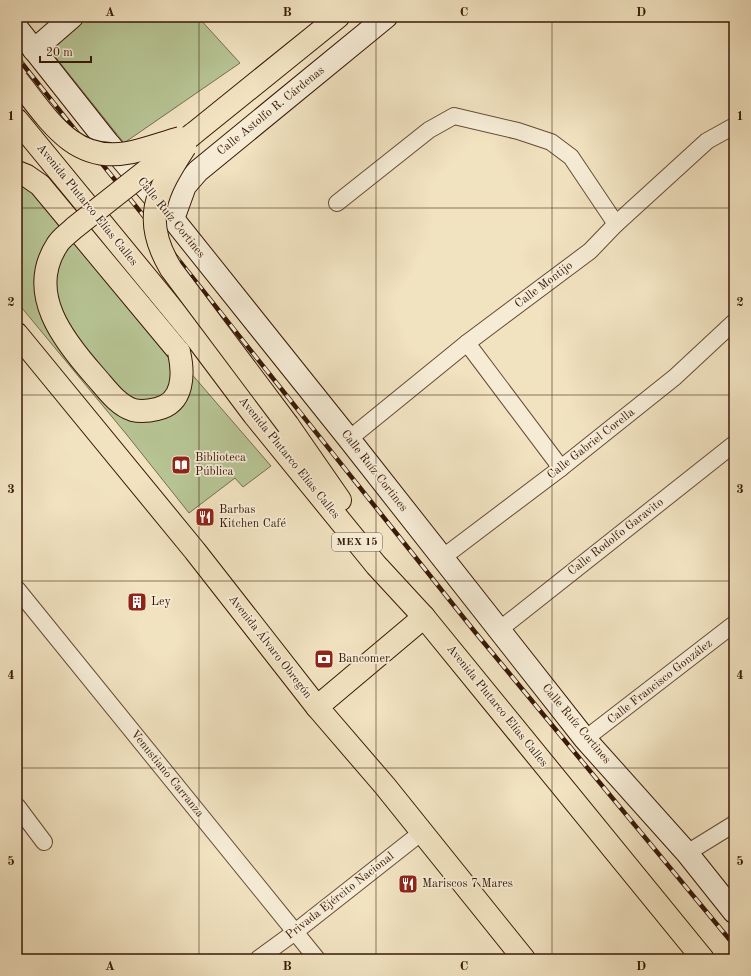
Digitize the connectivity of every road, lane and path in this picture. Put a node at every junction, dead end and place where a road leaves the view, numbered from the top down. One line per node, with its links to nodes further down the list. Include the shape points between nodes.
1 (72, 17): 5 (street)
2 (338, 17): 9 (highway)
3 (386, 17): 12 (street, Calle Astolfo R. Cárdenas, via 198,171 185,186)
4 (17, 28): 5 (street, Calle Ruíz Cortines)
5 (34, 50): 12 (street, Calle Ruíz Cortines)
6 (17, 80): 9 (highway, bridge, via 57,129 74,144 90,152 126,154)
7 (17, 120): 21 (highway, Avenida Plutarco Elías Calles / MEX 15)
8 (734, 126): 13 (street, Calle Montijo, via 707,141)
9 (193, 134): 10 (highway, bridge, via 74,228 58,244 46,267 45,290 51,311 58,328 74,352 118,402 132,410 162,408 174,400 180,388 182,375 179,352 40,185); 21 (highway, bridge, via 167,175 157,202 154,220 162,254 288,425 348,512 373,552)
10 (17, 172)
11 (337, 203): 13 (street, via 429,130 454,116 518,131 551,142 571,158)
12 (173, 219): 17 (street, Calle Ruíz Cortines)
13 (616, 224): 16 (street, Calle Montijo, via 590,251)
14 (734, 322): 19 (street, Calle Gabriel Corella, via 675,377)
15 (17, 334): 26 (highway, Avenida Álvaro Obregón, via 195,551)
16 (467, 344): 17 (street, Calle Montijo); 19 (street)
17 (349, 439): 20 (street, Calle Ruíz Cortines)
18 (734, 444): 25 (street, Calle Rodolfo Garavito)
19 (561, 468): 20 (street, Calle Gabriel Corella)
20 (442, 558): 25 (street, Calle Ruíz Cortines)
21 (376, 565): 23 (highway, Avenida Plutarco Elías Calles / MEX 15)
22 (17, 589): 34 (street, Venustiano Carranza)
23 (424, 617): 26 (highway); 38 (highway, Avenida Plutarco Elías Calles / MEX 15)
24 (734, 624): 27 (street, Calle Francisco González)
25 (499, 630): 27 (street, Calle Ruíz Cortines)
26 (317, 707): 30 (highway, Avenida Álvaro Obregón)
27 (585, 739): 32 (street, Calle Ruíz Cortines)
28 (17, 806): 31 (street)
29 (734, 824): 32 (street)
30 (422, 832): 34 (street, Privada Ejército Nacional); 37 (highway, Avenida Álvaro Obregón)
31 (44, 842)
32 (688, 853): 33 (street, Calle Ruíz Cortines)
33 (734, 912)
34 (295, 932): 35 (street, Privada Ejército Nacional); 36 (street, Venustiano Carranza)
35 (258, 959)
36 (317, 959)
37 (524, 959)
38 (703, 959)

